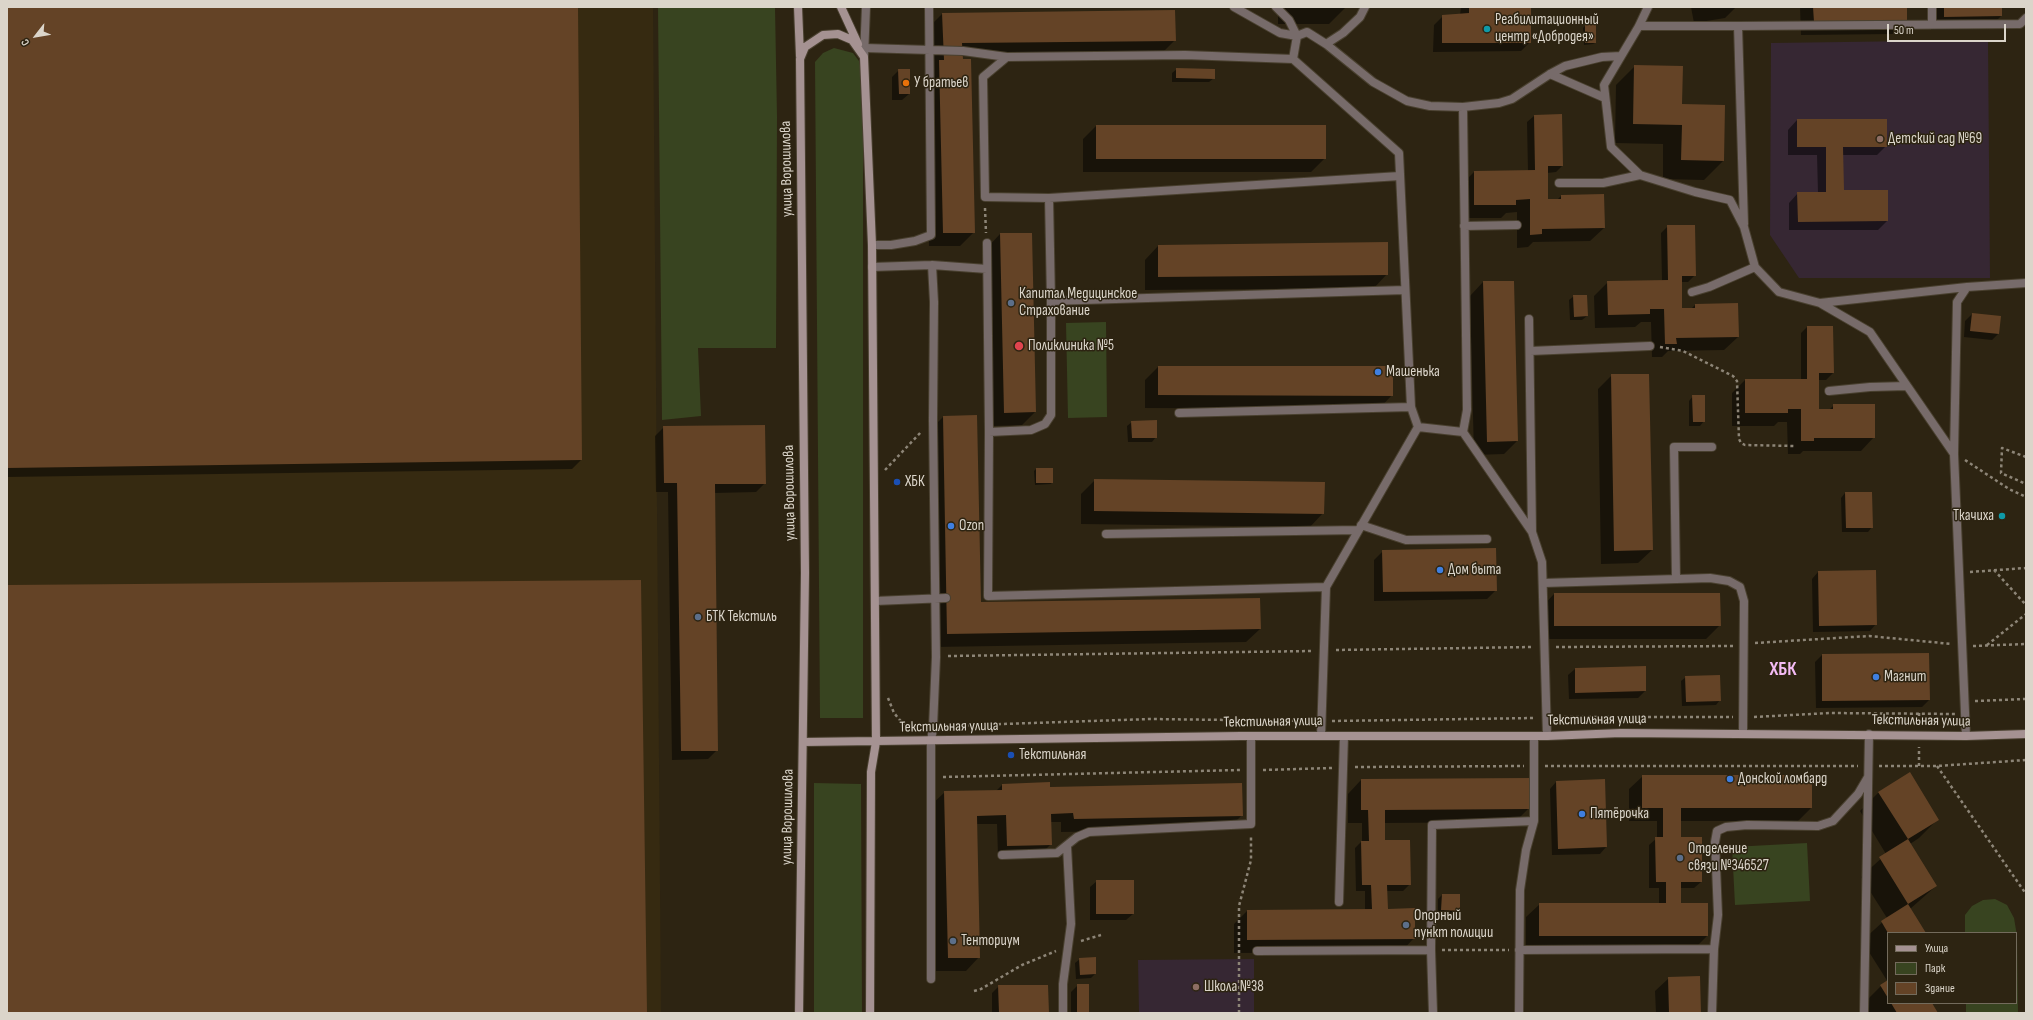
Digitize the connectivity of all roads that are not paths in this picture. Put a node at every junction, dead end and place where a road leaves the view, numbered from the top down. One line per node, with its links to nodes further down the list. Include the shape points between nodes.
1 (798, 7): 21 (main road, улица Ворошилова)
2 (841, 7): 19 (main road)
3 (866, 7): 16 (street)
4 (929, 7): 17 (street)
5 (1234, 7): 14 (street, via 1280,33)
6 (1276, 7): 14 (street, via 1289,20)
7 (1365, 7): 15 (street, via 1343,33)
8 (1648, 7): 12 (street)
9 (1932, 7): 11 (street)
10 (2026, 18): 11 (street, via 2020,24)
11 (1932, 24): 13 (street)
12 (1639, 26): 13 (street); 18 (street)
13 (1738, 26): 32 (street)
14 (1297, 36): 15 (street, via 1307,32); 22 (street)
15 (1326, 44): 25 (street, via 1373,82 1407,101 1430,106)
16 (865, 48): 17 (street); 19 (street)
17 (930, 51): 20 (street, via 963,51); 34 (street, via 931,234 915,241)
18 (1621, 56): 23 (street, via 1602,57 1566,66); 24 (street, via 1604,85)
19 (864, 57): 21 (main road, via 852,40 838,34 823,35 805,47); 34 (main road)
20 (1007, 57): 22 (street, via 1185,55); 29 (street, via 983,77 985,197)
21 (800, 59): 76 (main road, улица Ворошилова, via 805,573)
22 (1293, 59): 27 (street, via 1400,153)
23 (1550, 74): 24 (street); 25 (street, via 1512,100)
24 (1605, 98): 26 (street, via 1611,147)
25 (1463, 107): 31 (street)
26 (1640, 175): 28 (street, via 1603,183); 32 (street, via 1730,200)
27 (1400, 176): 29 (street); 41 (street)
28 (1559, 183)
29 (1049, 198): 43 (street)
30 (1517, 225): 31 (street)
31 (1464, 226): 54 (street, via 1467,410)
32 (1744, 227): 37 (street)
33 (987, 243): 38 (street)
34 (872, 245): 36 (main road)
35 (932, 265): 36 (street); 38 (street); 64 (street)
36 (872, 267): 66 (main road)
37 (1755, 267): 42 (street); 44 (street, via 1779,292)
38 (987, 269): 53 (street)
39 (2026, 284): 40 (street)
40 (1967, 287): 44 (street); 56 (street, via 1957,302)
41 (1405, 290): 43 (street); 50 (street)
42 (1692, 292)
43 (1051, 301): 53 (street, via 1051,415 1045,424 1031,430)
44 (1820, 302): 48 (street, via 1870,332)
45 (1530, 319): 47 (street)
46 (1650, 346): 47 (street)
47 (1530, 351): 58 (street)
48 (1907, 386): 49 (street); 56 (street)
49 (1829, 391)
50 (1411, 407): 51 (street); 52 (street)
51 (1179, 413)
52 (1418, 427): 54 (street); 57 (street)
53 (989, 432): 63 (street, via 984,596)
54 (1463, 432): 58 (street)
55 (1712, 447): 61 (street, via 1674,447)
56 (1954, 454): 75 (street)
57 (1360, 528): 59 (street); 60 (street, via 1406,540); 63 (street)
58 (1532, 532): 62 (street, via 1542,562)
59 (1106, 534)
60 (1487, 539)
61 (1676, 579): 62 (street); 67 (street, via 1710,578 1728,581 1740,587 1744,601)
62 (1543, 583): 74 (street)
63 (1326, 587): 71 (street)
64 (936, 598): 65 (street); 66 (street); 78 (street, via 936,657)
65 (946, 598)
66 (875, 601): 77 (main road)
67 (1743, 733): 68 (main road, Текстильная улица); 74 (main road, Текстильная улица)
68 (1869, 734): 75 (main road, Текстильная улица); 79 (street)
69 (2026, 734): 75 (main road, Текстильная улица)
70 (1251, 736): 71 (main road, Текстильная улица); 78 (main road, Текстильная улица); 81 (street, via 1251,824 1089,832 1077,837)
71 (1321, 736): 72 (main road, Текстильная улица)
72 (1344, 736): 73 (main road, Текстильная улица); 83 (street)
73 (1534, 736): 74 (main road, Текстильная улица); 80 (street)
74 (1547, 736)
75 (1966, 736)
76 (803, 742): 77 (main road, Текстильная улица); 89 (main road, улица Ворошилова)
77 (876, 742): 78 (main road, Текстильная улица); 90 (main road, via 871,772)
78 (931, 742): 88 (street)
79 (1868, 777): 84 (street, via 1858,794 1833,821 1818,826 1726,827 1717,831 1715,842 1718,915); 95 (street)
80 (1534, 821): 85 (street, via 1432,825); 86 (street, via 1526,850 1520,890)
81 (1067, 846): 82 (street, via 1057,853); 91 (street, via 1070,924 1063,984)
82 (1002, 855)
83 (1339, 902)
84 (1714, 949): 86 (street); 94 (street)
85 (1431, 950): 87 (street); 92 (street)
86 (1519, 950): 93 (street)
87 (1257, 951)
88 (931, 979)
89 (799, 1013)
90 (870, 1013)
91 (1063, 1013)
92 (1433, 1013)
93 (1519, 1013)
94 (1712, 1013)
95 (1864, 1013)

